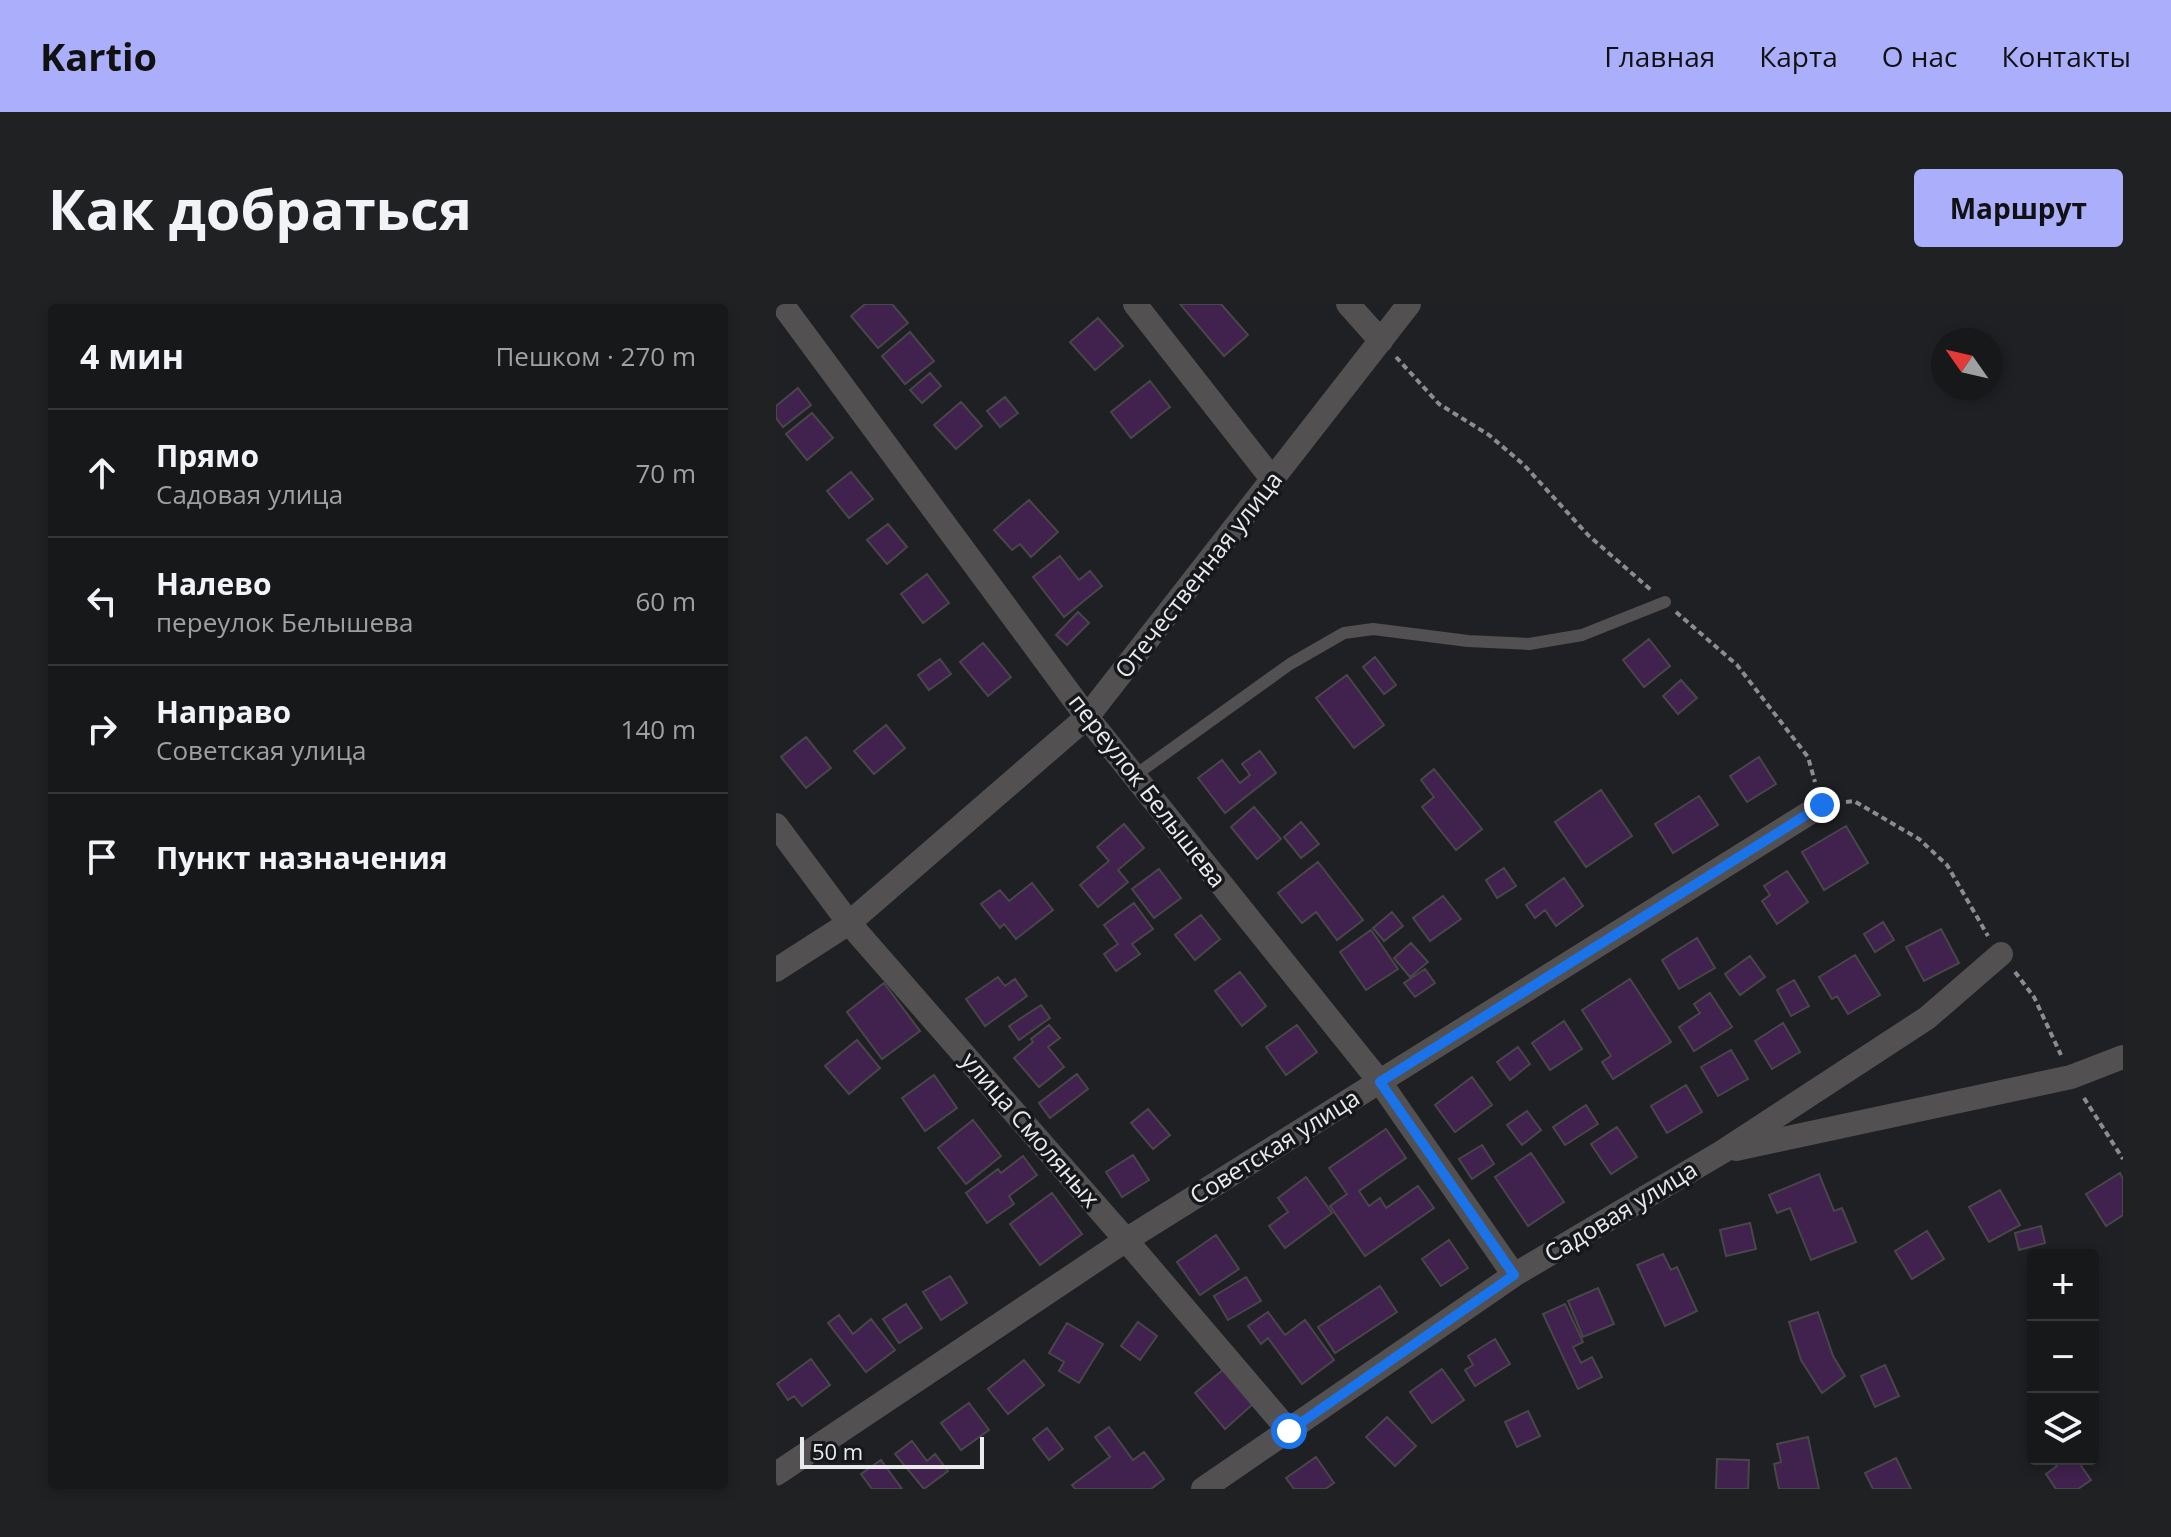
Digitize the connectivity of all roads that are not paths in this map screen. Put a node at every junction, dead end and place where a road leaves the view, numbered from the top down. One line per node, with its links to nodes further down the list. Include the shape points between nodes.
1 (782, 304): 8 (street, переулок Белышева)
2 (1135, 304): 6 (street)
3 (1348, 304): 5 (street)
4 (1409, 304): 5 (street, Отечественная улица)
5 (1381, 341): 6 (street, Отечественная улица)
6 (1273, 480): 8 (street, Отечественная улица)
7 (1665, 602): 9 (lane, via 1582,635 1529,644 1373,629 1344,633 1290,664)
8 (1087, 717): 9 (street, переулок Белышева); 12 (street, Отечественная улица)
9 (1134, 776): 16 (street, переулок Белышева)
10 (1822, 805): 16 (street, Советская улица)
11 (776, 825): 12 (street, улица Смоляных)
12 (849, 923): 14 (street, Отечественная улица); 18 (street, улица Смоляных)
13 (2001, 954): 17 (street, Садовая улица, via 1927,1018)
14 (776, 970)
15 (2123, 1057): 17 (street, Садовая улица, via 2071,1077)
16 (1380, 1082): 18 (street, Советская улица); 19 (street, переулок Белышева)
17 (1722, 1152): 19 (street, Садовая улица)
18 (1126, 1240): 20 (street, улица Смоляных); 21 (street, Советская улица)
19 (1514, 1275): 20 (street, Садовая улица)
20 (1289, 1431): 22 (street, Садовая улица)
21 (776, 1474)
22 (1203, 1489)

